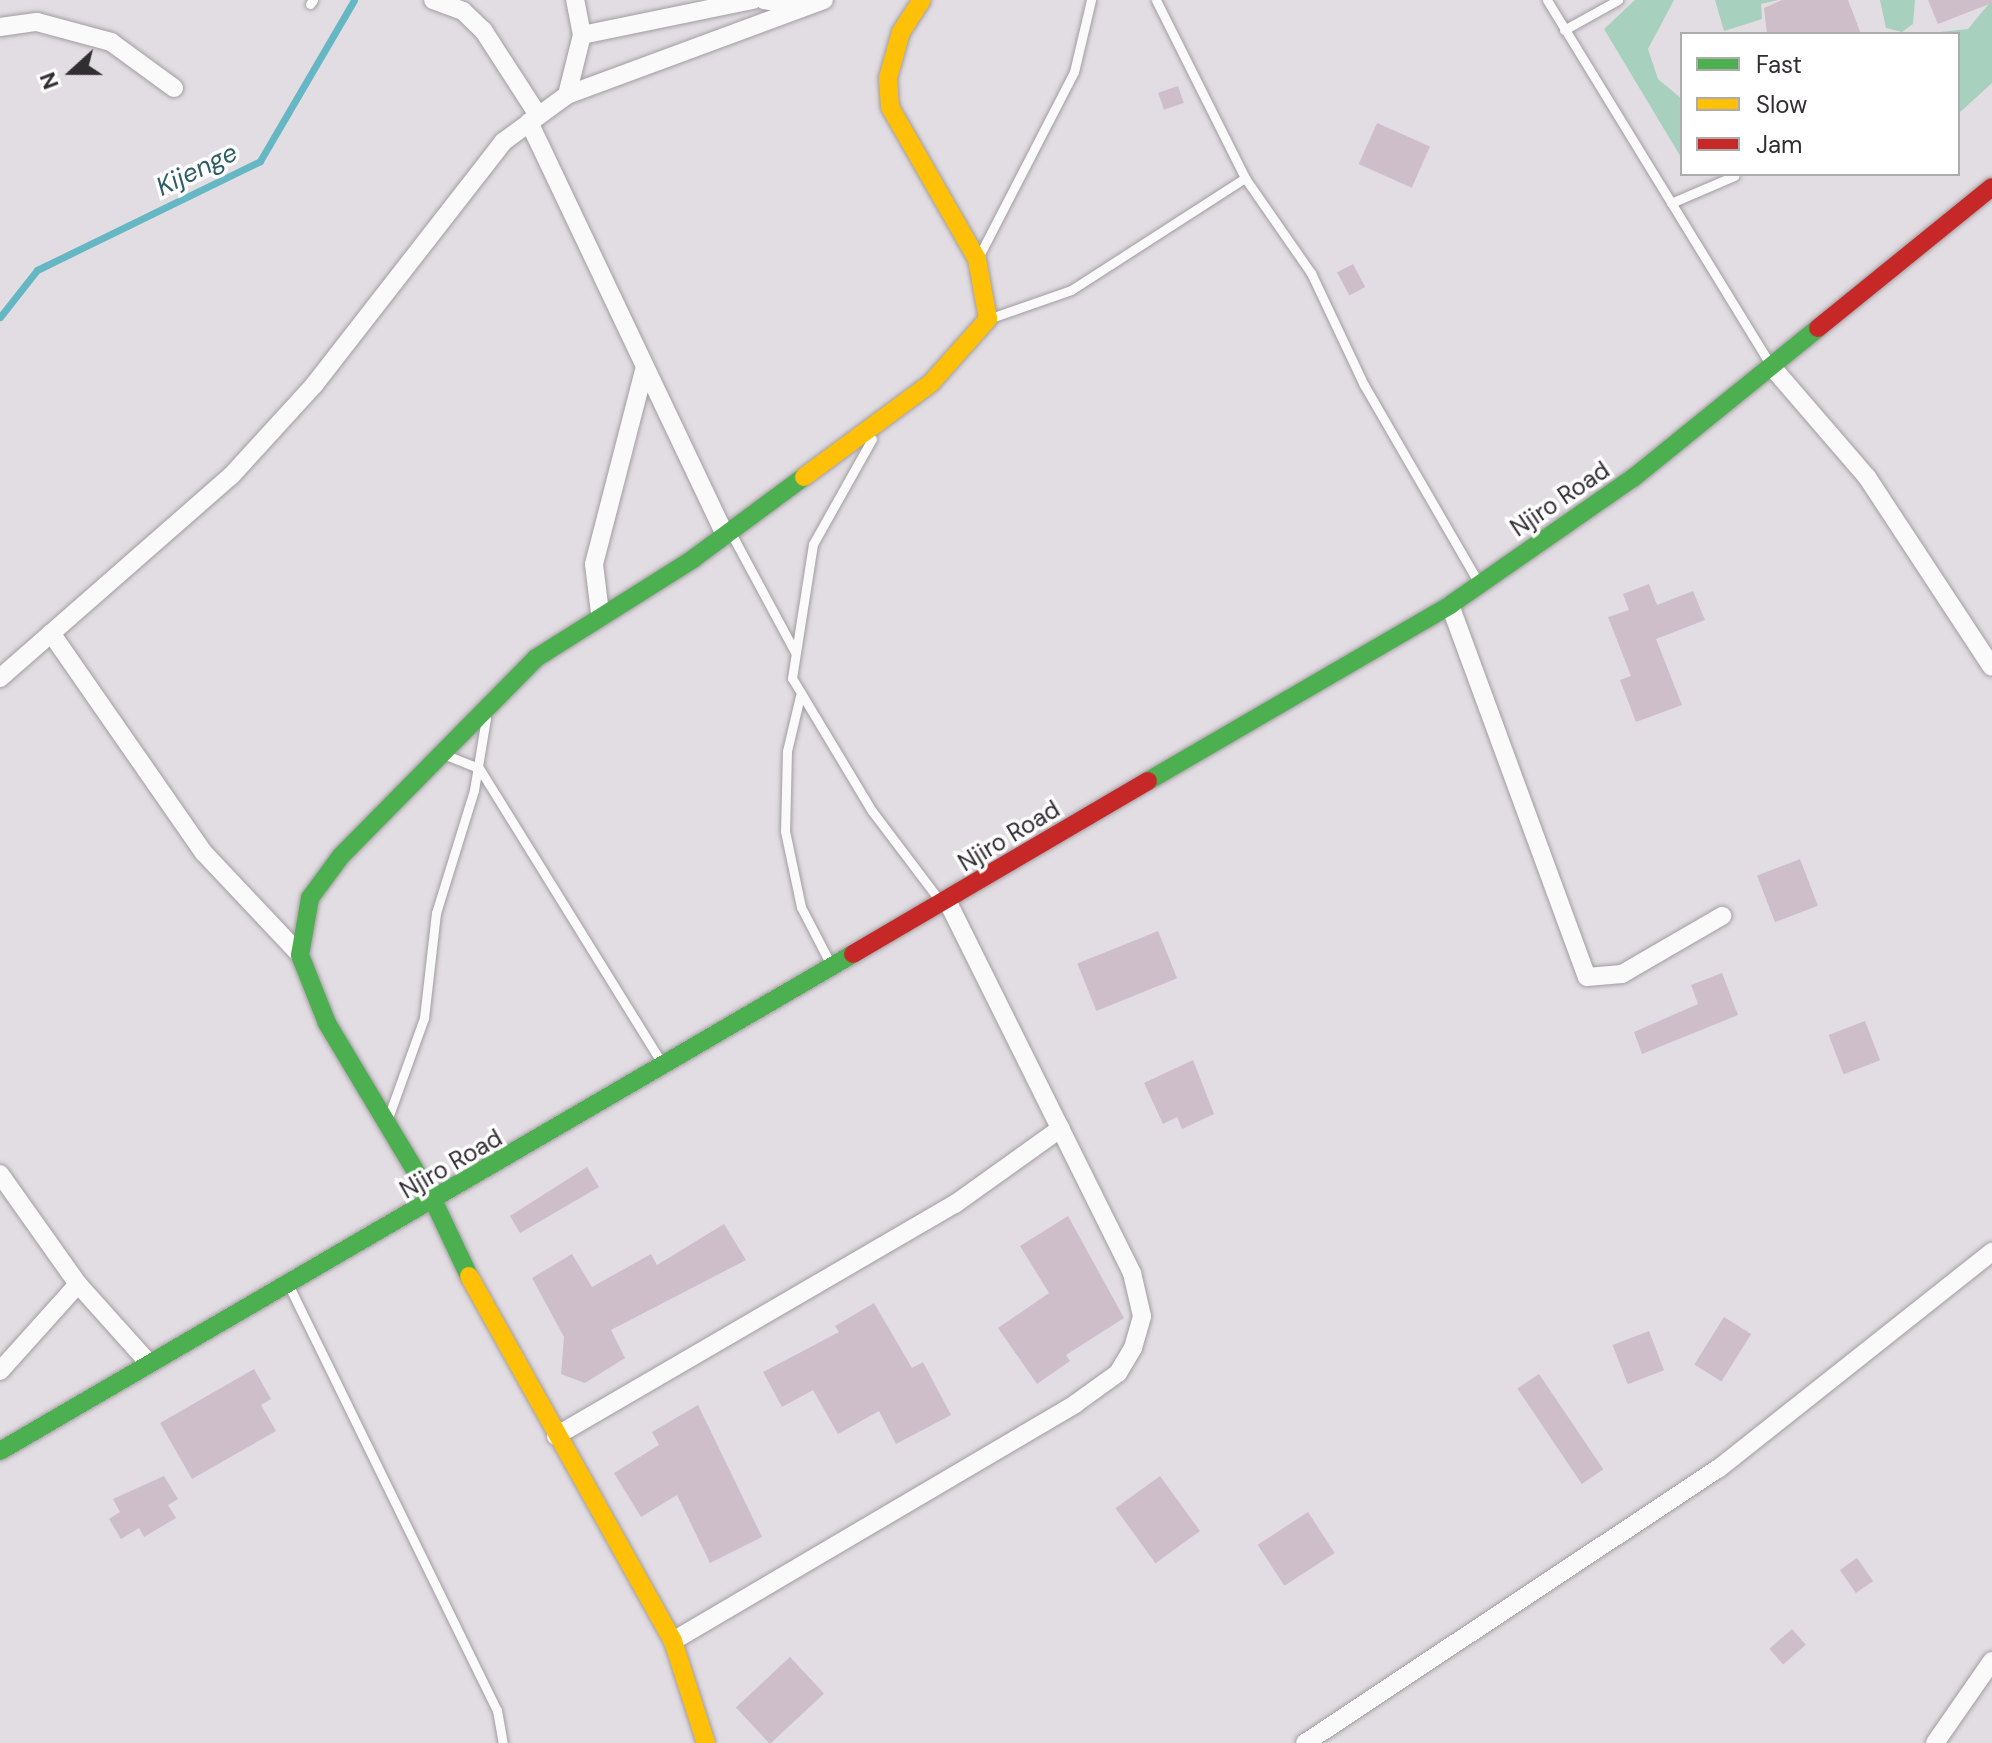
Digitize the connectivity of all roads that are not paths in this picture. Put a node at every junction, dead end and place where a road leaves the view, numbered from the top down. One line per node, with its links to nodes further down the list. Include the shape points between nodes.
1 (433, 0): 17 (street, via 463,11 483,30)
2 (575, 0): 14 (street)
3 (752, 0): 14 (street)
4 (764, 0): 11 (street)
5 (824, 0): 11 (street)
6 (922, 0): 22 (street, via 901,32 888,78 890,107)
7 (1091, 0): 22 (lane, via 1074,72)
8 (1156, 0): 19 (lane)
9 (1547, 0): 13 (lane)
10 (1618, 0): 13 (lane)
11 (804, 5): 16 (street)
12 (0, 27): 15 (street, via 37,22 111,42)
13 (1564, 30): 21 (lane)
14 (582, 35): 16 (street)
15 (174, 88)
16 (567, 95): 17 (street)
17 (533, 118): 25 (street); 31 (street, via 503,142 314,385 231,476)
18 (1734, 176): 21 (lane)
19 (1245, 178): 23 (lane, via 1071,290); 28 (lane, via 1311,273 1364,385)
20 (1992, 187): 24 (street, Njiro Road)
21 (1671, 203): 24 (lane)
22 (977, 259): 23 (street)
23 (988, 319): 26 (street, via 962,355)
24 (1772, 367): 28 (street, Njiro Road, via 1633,478); 33 (street, via 1867,477)
25 (644, 370): 27 (street); 30 (street, via 594,564)
26 (889, 412): 27 (street); 32 (lane, via 827,508 813,544)
27 (726, 530): 30 (street, via 647,590); 32 (lane)
28 (1479, 583): 29 (street, Njiro Road)
29 (1450, 605): 39 (street, Njiro Road); 40 (street, via 1587,977 1622,974)
30 (600, 613): 36 (street, via 536,658)
31 (51, 633): 34 (street); 41 (street, via 204,853)
32 (796, 652): 35 (lane, via 792,678)
33 (1992, 667)
34 (0, 678)
35 (800, 696): 39 (lane, via 872,811); 42 (lane, via 787,751 785,831 801,907)
36 (487, 713): 37 (street); 38 (lane)
37 (445, 755): 38 (lane); 41 (street, via 320,881 304,914)
38 (479, 768): 43 (lane); 44 (lane, via 436,913 424,1018)
39 (944, 902): 42 (street, Njiro Road); 45 (street)
40 (1722, 916)
41 (300, 955): 44 (street, via 327,1023)
42 (833, 970): 43 (street, Njiro Road)
43 (665, 1068): 47 (street, Njiro Road)
44 (387, 1121): 47 (street)
45 (1061, 1128): 53 (street, via 955,1204); 55 (street, via 1132,1273 1142,1316 1118,1373)
46 (0, 1174): 50 (street)
47 (434, 1202): 49 (street, Njiro Road); 53 (street)
48 (1992, 1252): 59 (street, via 1718,1469)
49 (287, 1283): 51 (street, Njiro Road); 57 (lane, via 497,1710)
50 (78, 1284): 51 (street); 52 (street)
51 (148, 1362): 54 (street, Njiro Road)
52 (0, 1371)
53 (556, 1436): 55 (street)
54 (0, 1451)
55 (673, 1641): 58 (street)
56 (1992, 1661): 60 (street)
57 (503, 1743)
58 (706, 1743)
59 (1305, 1743)
60 (1935, 1743)

